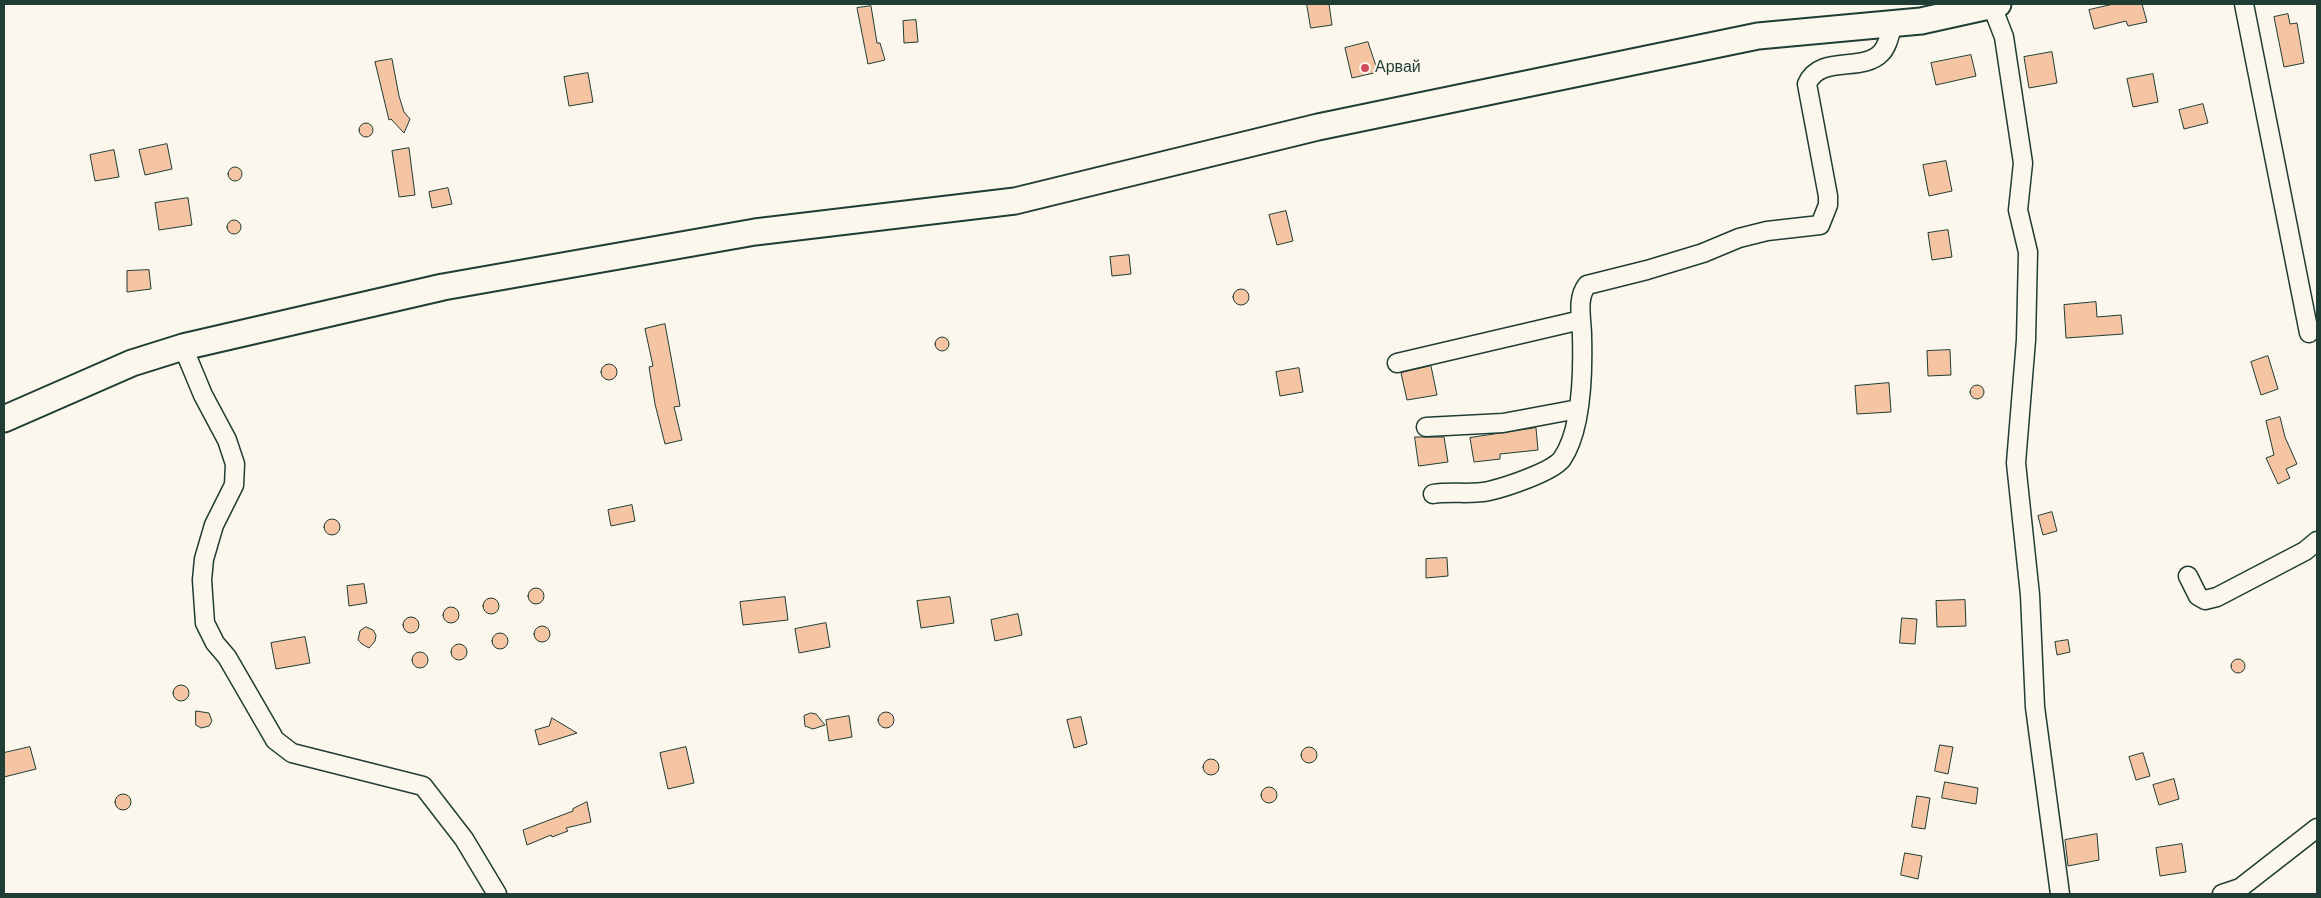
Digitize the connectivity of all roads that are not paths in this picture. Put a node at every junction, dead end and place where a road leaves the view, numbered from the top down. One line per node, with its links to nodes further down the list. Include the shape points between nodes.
1 (2244, 4): 5 (street)
2 (1995, 5): 3 (main road); 16 (street, via 2004,37 2023,163 2018,210 2028,252 2026,340 2016,463 2030,595 2035,708)
3 (1893, 24): 4 (street, via 1879,55 1819,69 1810,76 1807,84 1828,196 1820,225 1739,238 1703,253 1592,283 1580,297); 6 (main road, via 1758,36 1318,127 1015,200 736,235 443,287)
4 (1581, 320): 7 (street); 8 (street, via 1582,368)
5 (2309, 334)
6 (184, 347): 9 (main road, via 132,363); 15 (street, via 235,464 234,486 217,518 204,558 202,580 206,623 214,643 227,657 276,740 292,753 424,786 464,839)
7 (1397, 363)
8 (1578, 409): 10 (street, via 1503,423); 11 (street, via 1573,435 1561,460 1548,468 1488,491)
9 (4, 419)
10 (1426, 427)
11 (1433, 494)
12 (2317, 541): 13 (street, via 2297,556 2217,597 2205,600 2198,596)
13 (2188, 576)
14 (2317, 828): 17 (street, via 2240,888)
15 (497, 894)
16 (2060, 894)
17 (2222, 894)

